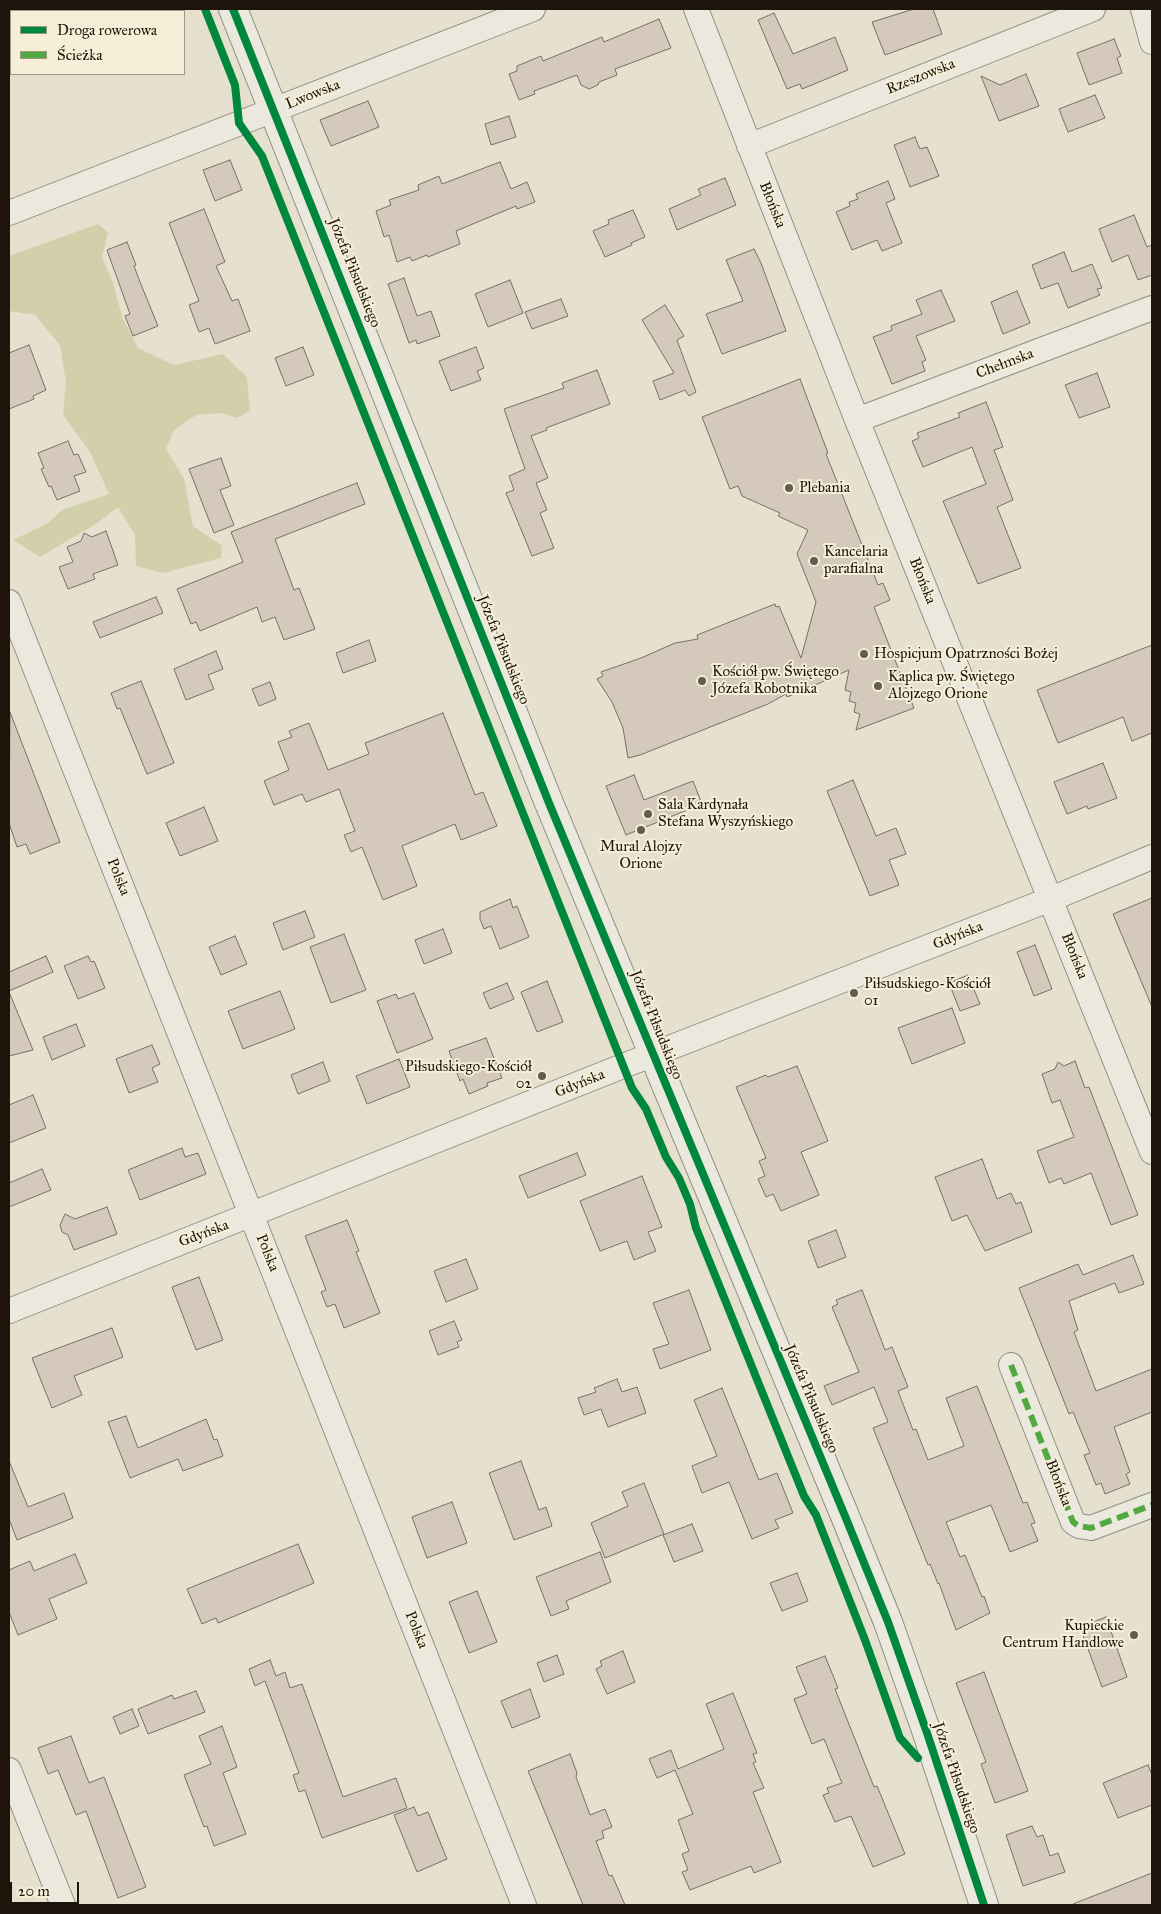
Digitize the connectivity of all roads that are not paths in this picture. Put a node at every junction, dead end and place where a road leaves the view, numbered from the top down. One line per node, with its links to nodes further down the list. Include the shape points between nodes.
1 (234, 9): 7 (street, Józefa Piłsudskiego)
2 (533, 9): 7 (street, Lwowska)
3 (696, 9): 8 (street, Błońska)
4 (1092, 9): 8 (street, Rzeszowska)
5 (1143, 9): 6 (street)
6 (1152, 42)
7 (274, 110): 9 (street, Lwowska); 15 (street, Józefa Piłsudskiego, via 535,768)
8 (749, 146): 11 (street, Błońska)
9 (9, 213)
10 (1152, 308): 11 (street, Chełmska)
11 (857, 420): 14 (street, Błońska)
12 (9, 602): 17 (street, Polska)
13 (1152, 858): 14 (street, Gdyńska)
14 (1051, 900): 15 (street, Gdyńska); 16 (street, Błońska)
15 (653, 1055): 17 (street, Gdyńska); 24 (street, Józefa Piłsudskiego, via 888,1622)
16 (1152, 1152)
17 (252, 1215): 18 (street, Gdyńska); 23 (street, Polska)
18 (9, 1311)
19 (1011, 1365): 20 (street, Błońska, via 1073,1522 1091,1528)
20 (1152, 1505)
21 (9, 1770): 22 (street)
22 (64, 1905)
23 (524, 1905)
24 (984, 1905)

